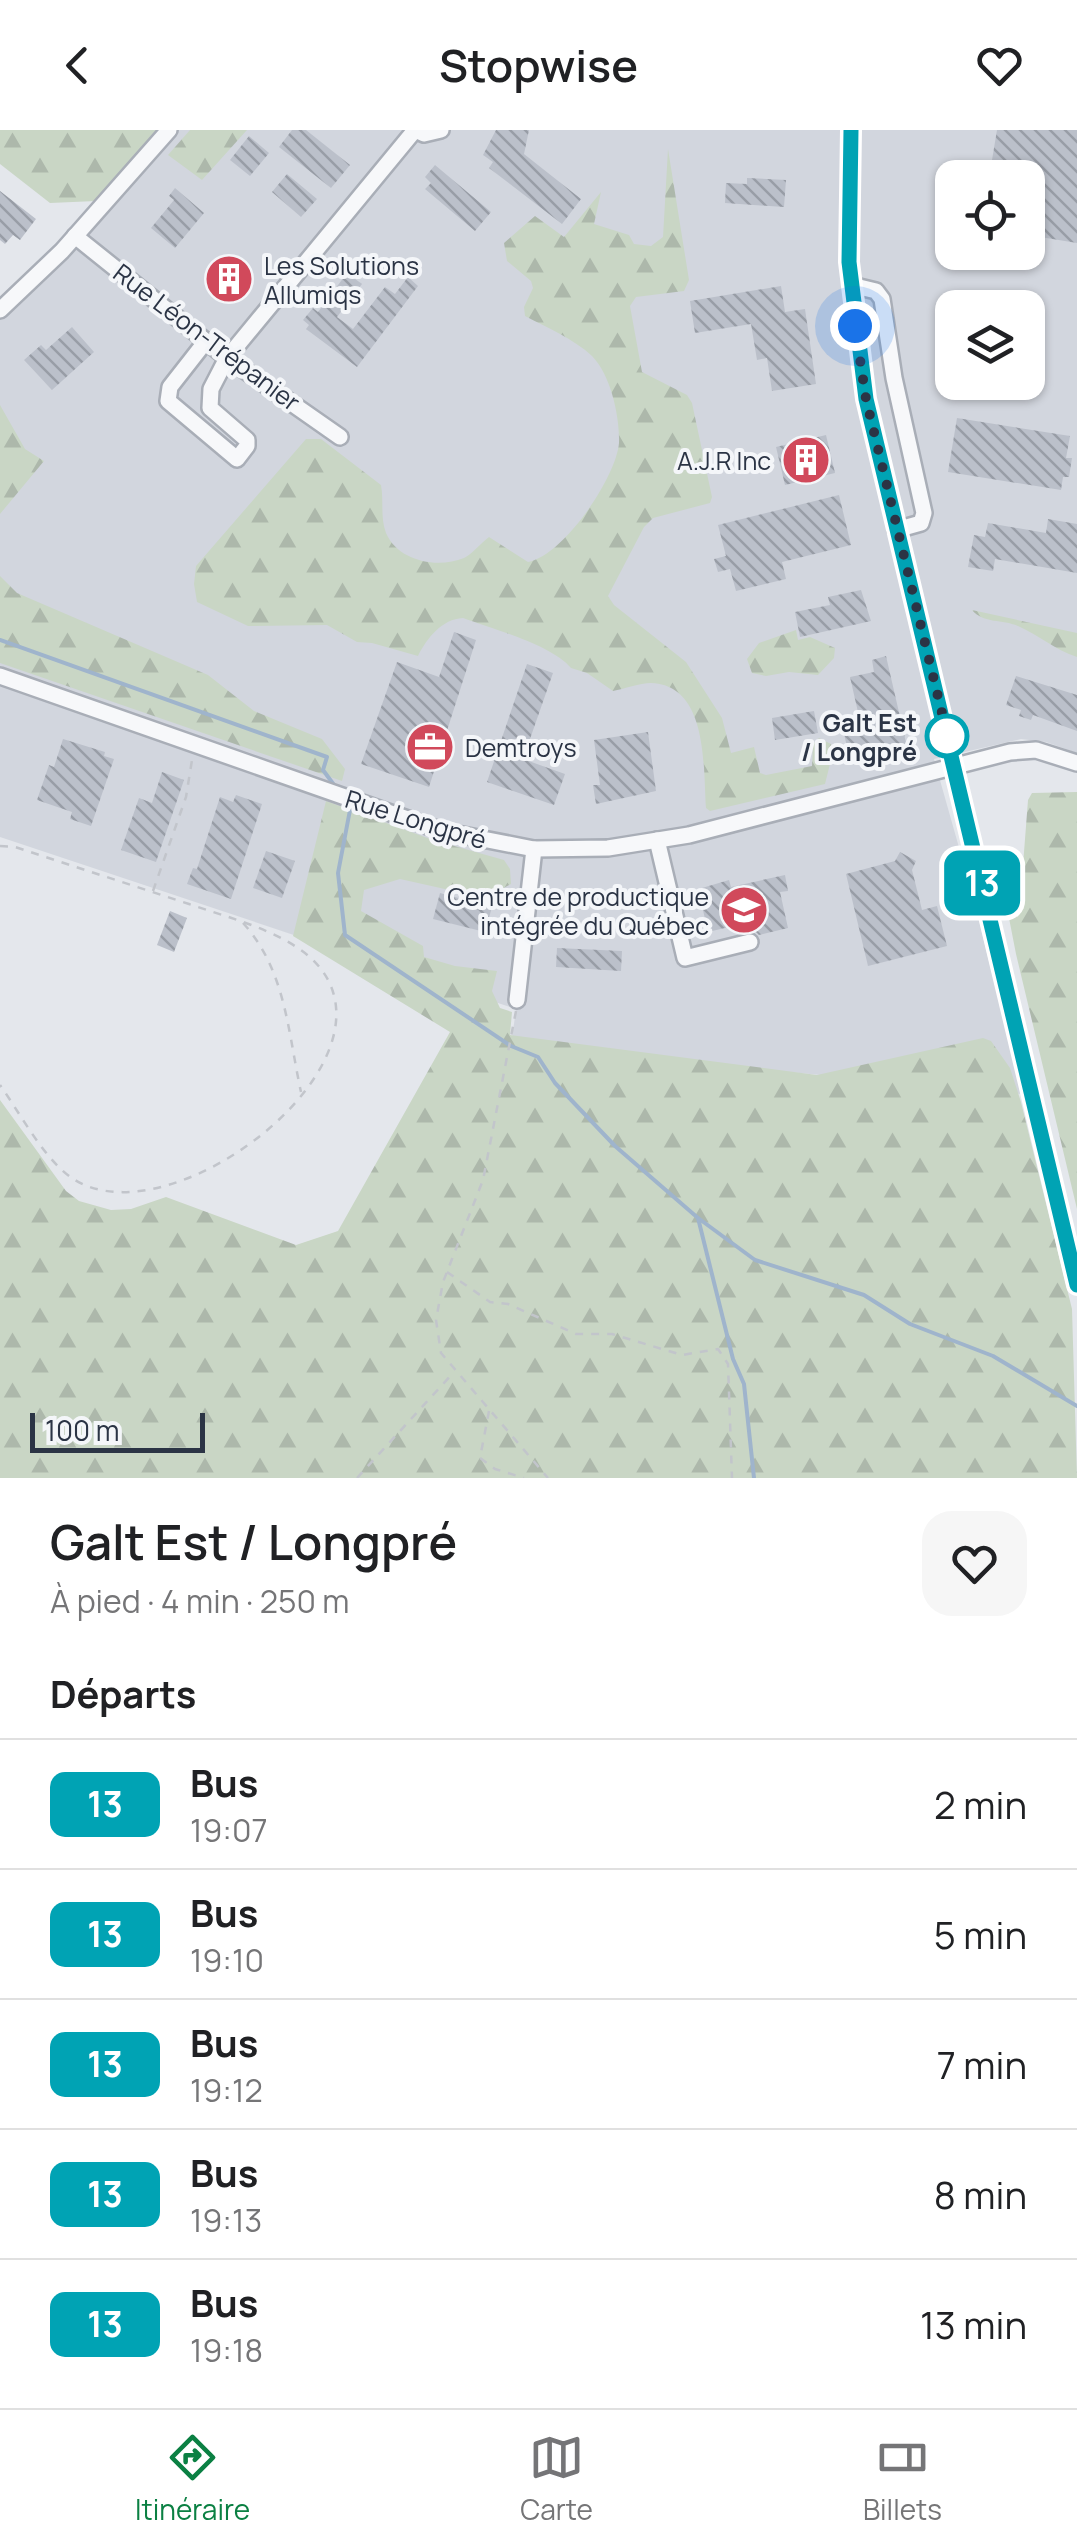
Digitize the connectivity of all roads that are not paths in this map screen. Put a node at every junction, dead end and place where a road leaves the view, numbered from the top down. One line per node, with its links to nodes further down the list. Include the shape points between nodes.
1 (169, 130): 5 (street)
2 (415, 130): 3 (street); 9 (street)
3 (441, 130)
4 (851, 130): 6 (street)
5 (75, 236): 7 (street); 8 (street, Rue Léon-Trépanier)
6 (850, 285): 13 (street, via 866,399); 13 (street, via 882,298 924,512 921,524)
7 (0, 310)
8 (206, 341): 9 (street, Rue Léon-Trépanier); 11 (street, via 167,396)
9 (227, 358): 10 (street, via 210,392); 12 (street, Rue Léon-Trépanier)
10 (212, 412): 11 (street); 11 (street, via 247,440 240,457)
11 (199, 430)
12 (340, 437)
13 (896, 530): 16 (street)
14 (0, 676): 18 (street, Rue Longpré, via 442,831)
15 (1077, 763): 16 (street, Rue Longpré, via 1024,750)
16 (954, 766): 17 (street, Rue Longpré); 21 (street)
17 (657, 840): 18 (street, Rue Longpré); 19 (street, via 685,958)
18 (534, 849): 20 (street)
19 (750, 942)
20 (517, 1000)
21 (1077, 1284)

